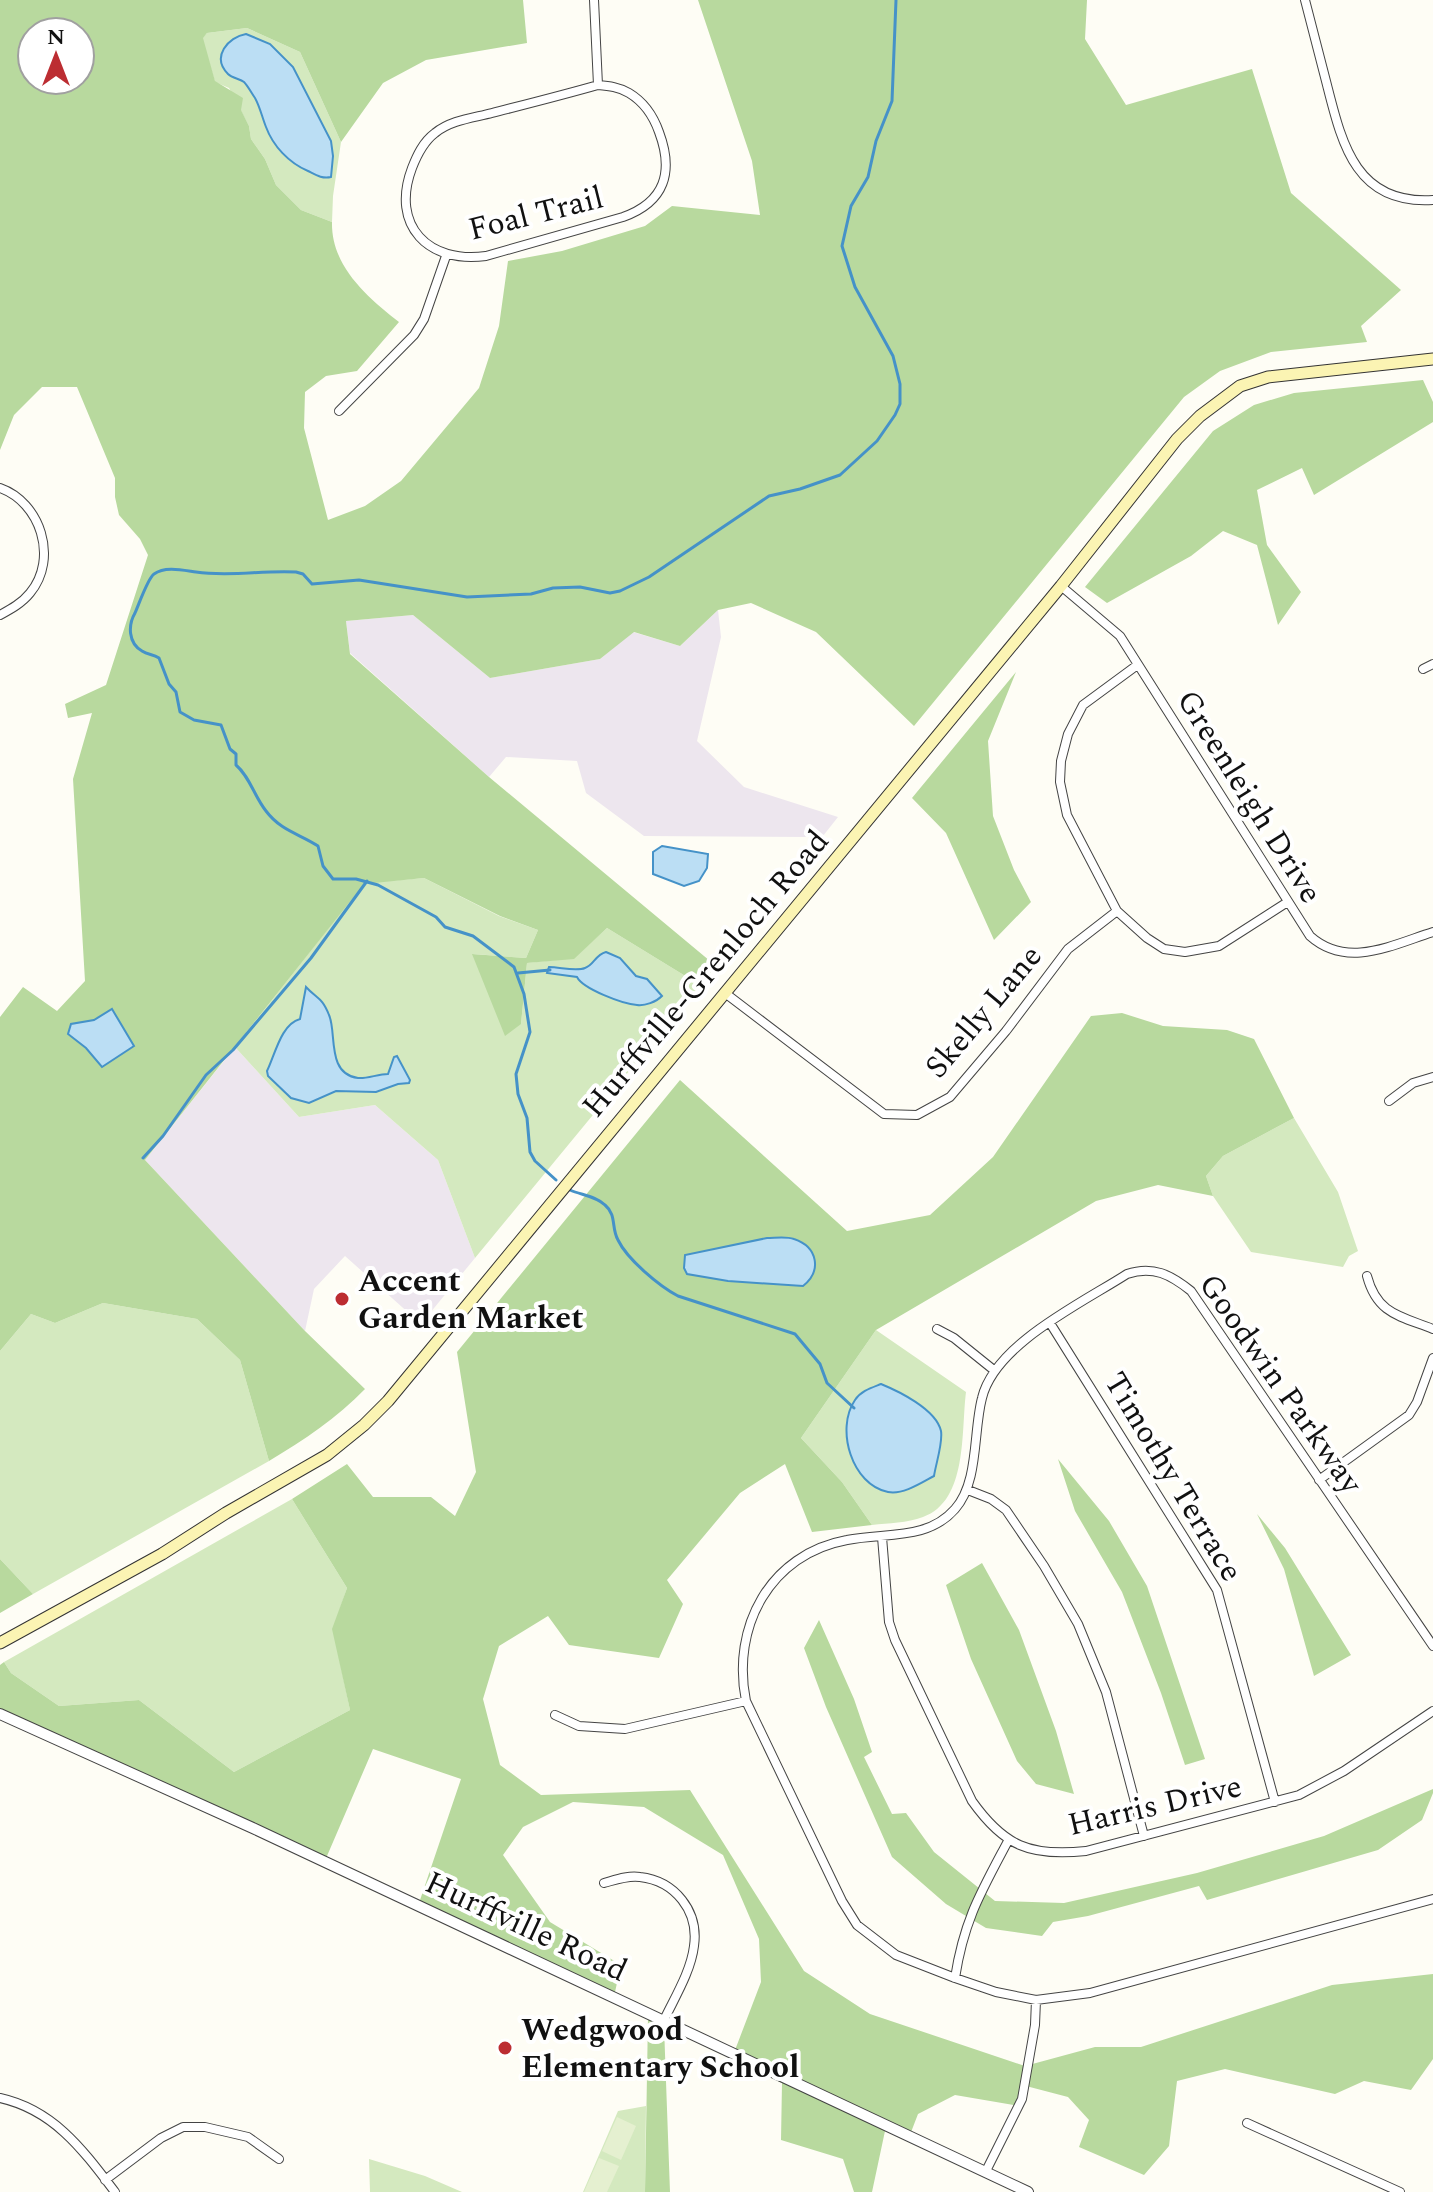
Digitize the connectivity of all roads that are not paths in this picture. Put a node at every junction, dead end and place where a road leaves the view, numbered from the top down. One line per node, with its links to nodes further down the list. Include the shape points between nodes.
1 (594, 0): 3 (street)
2 (1305, 0): 4 (street, via 1350,157 1390,194)
3 (598, 85): 5 (street, Foal Trail, via 455,122 428,139 408,180 406,210 423,241); 5 (street, Foal Trail, via 629,93 651,113 667,161 651,202 638,212 496,254)
4 (1433, 200)
5 (446, 256): 7 (street, via 414,335)
6 (1433, 359): 9 (main road, Hurffville-Grenloch Road, via 1288,374 1240,386 1177,439)
7 (339, 411)
8 (0, 488): 10 (street, via 29,508 44,546 31,592)
9 (1061, 586): 12 (street, Greenleigh Drive, via 1120,636); 17 (main road, Hurffville-Grenloch Road)
10 (0, 615)
11 (1433, 664): 13 (street)
12 (1136, 666): 14 (street, Greenleigh Drive, via 1210,775); 15 (street, via 1083,705 1061,761 1067,815)
13 (1423, 669)
14 (1286, 903): 15 (street, via 1219,946 1185,952 1164,949); 16 (street, Greenleigh Drive, via 1310,936 1343,954 1373,951)
15 (1117, 911): 17 (street, Skelly Lane, via 1068,949 950,1097 917,1115 884,1114)
16 (1433, 932)
17 (725, 993): 29 (main road, Hurffville-Grenloch Road, via 364,1425 327,1455 162,1554)
18 (1433, 1077): 19 (street, via 1413,1083)
19 (1389, 1101)
20 (1367, 1276): 23 (street, via 1380,1304)
21 (1050, 1323): 25 (street, Goodwin Parkway, via 1015,1346); 26 (street, Goodwin Parkway, via 1127,1274 1139,1270 1175,1278 1200,1303); 35 (street, Timothy Terrace, via 1217,1590)
22 (937, 1329): 25 (street)
23 (1433, 1329)
24 (1433, 1358): 26 (street, via 1409,1415)
25 (995, 1371): 27 (street, Goodwin Parkway, via 983,1394)
26 (1319, 1480): 30 (street, Goodwin Parkway)
27 (968, 1490): 28 (street, via 954,1511 924,1531); 36 (street, via 1006,1510 1078,1624 1106,1692)
28 (882, 1537): 31 (street, via 825,1545 780,1574 760,1597 743,1654); 37 (street, Harris Drive, via 895,1640 972,1801)
29 (0, 1643)
30 (1433, 1646)
31 (746, 1701): 34 (street, via 625,1729 579,1726); 40 (street, via 857,1925 896,1955)
32 (1433, 1711): 35 (street, Harris Drive, via 1326,1782)
33 (0, 1714): 42 (street, Hurffville Road)
34 (555, 1715)
35 (1275, 1802): 36 (street, Harris Drive)
36 (1144, 1836): 37 (street, Harris Drive, via 1064,1854 1036,1852)
37 (1008, 1841): 40 (street, via 972,1909)
38 (604, 1883): 42 (street, via 639,1877 661,1882 681,1895 690,1912 695,1929 690,1964)
39 (1433, 1899): 41 (street, via 1090,1993)
40 (955, 1978): 41 (street)
41 (1036, 2000): 46 (street, via 1022,2099)
42 (664, 2020): 46 (street, Hurffville Road)
43 (0, 2098): 47 (street, via 33,2109 66,2132)
44 (1247, 2123): 50 (street)
45 (279, 2159): 47 (street, via 248,2137 183,2127)
46 (986, 2171): 49 (street, Hurffville Road)
47 (105, 2180): 48 (street)
48 (115, 2192)
49 (1028, 2192)
50 (1400, 2192)

